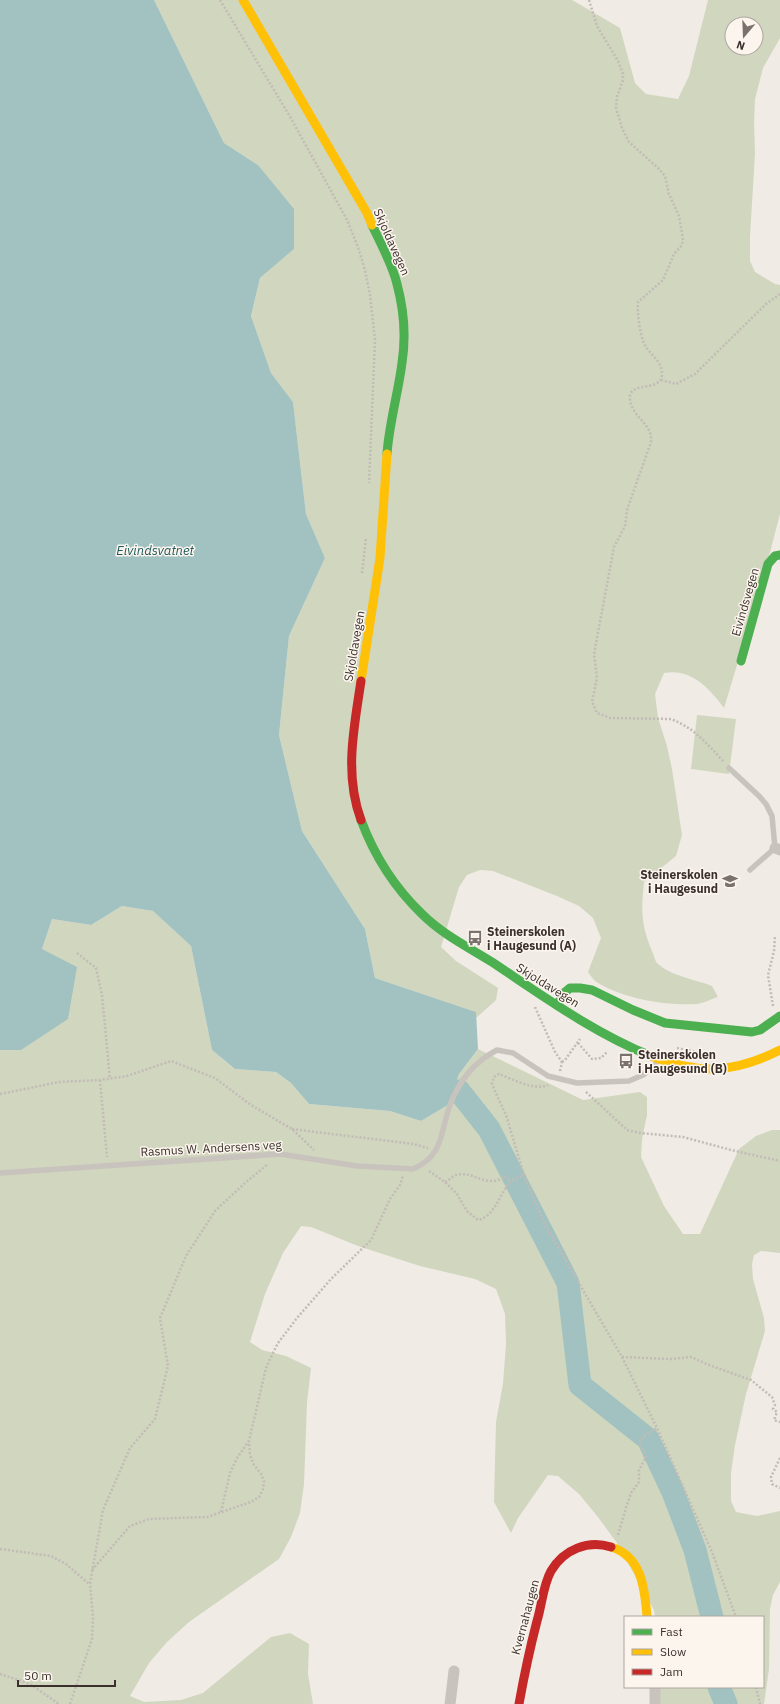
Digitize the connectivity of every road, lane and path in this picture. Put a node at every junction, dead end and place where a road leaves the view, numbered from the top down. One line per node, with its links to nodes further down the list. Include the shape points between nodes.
1 (220, 0): 6 (path, via 321,171 347,220 360,253 370,295 375,340)
2 (243, 0): 17 (main road, Skjoldavegen, via 367,213 397,282 403,312 402,363 388,439 380,558 352,738 353,790 359,816 382,864 416,909 438,929)
3 (589, 0): 5 (path, via 597,26 623,74 624,80 617,97 616,108 622,128 629,142 664,176 668,194 679,216 684,240 676,250 663,280 640,299 637,309 643,340 662,368)
4 (780, 294): 5 (path, via 766,304 695,374 676,384)
5 (661, 380): 11 (path, via 636,389 630,395 632,407 650,430 652,442 627,510 625,526 614,547 594,654 597,678 592,702 597,713 610,718 671,719 680,722 693,729)
6 (369, 484)
7 (366, 531): 9 (path)
8 (780, 555): 10 (main road, Eivindsvegen, via 775,556 768,564)
9 (362, 576)
10 (741, 661)
11 (729, 768): 12 (lane, via 766,804 772,816)
12 (778, 849): 13 (lane)
13 (750, 870)
14 (775, 936): 18 (path, via 768,975)
15 (76, 953): 27 (path, via 96,968 102,995)
16 (534, 1001): 20 (path, via 555,1052 562,1062)
17 (557, 1005): 18 (main road, via 570,988 580,988 592,990 665,1024 752,1032 760,1030); 25 (main road, Skjoldavegen, via 617,1040)
18 (778, 1018)
19 (580, 1040): 20 (path)
20 (578, 1043): 23 (path, via 592,1059 601,1058)
21 (674, 1048): 24 (path)
22 (780, 1050): 25 (main road, Skjoldavegen, via 760,1061 721,1070 702,1069)
23 (607, 1052)
24 (710, 1055)
25 (659, 1058): 29 (lane, via 643,1075 629,1081)
26 (556, 1078): 29 (lane); 32 (lane, via 548,1076 513,1054 497,1050 483,1057 461,1082 450,1106); 40 (path, via 543,1087 499,1074 494,1077 492,1083 506,1115)
27 (110, 1079): 28 (path); 31 (path, via 171,1061 215,1078 251,1105)
28 (100, 1080): 30 (path, via 59,1082); 36 (path)
29 (577, 1083): 35 (path, via 627,1130 683,1137)
30 (0, 1094)
31 (292, 1129): 32 (path, via 413,1144); 34 (path)
32 (436, 1150): 37 (lane)
33 (280, 1154): 34 (lane, Rasmus W. Andersens veg); 36 (lane, Rasmus W. Andersens veg); 53 (path, via 215,1211 186,1256 160,1318 168,1366 155,1419 130,1448 103,1510)
34 (324, 1160): 38 (lane, Rasmus W. Andersens veg, via 357,1166)
35 (780, 1161)
36 (107, 1165): 39 (lane, Rasmus W. Andersens veg)
37 (421, 1166): 38 (lane, Rasmus W. Andersens veg, via 413,1169); 42 (path)
38 (404, 1168): 47 (path, via 400,1185 390,1199 371,1240 331,1279 296,1318 278,1343 266,1368)
39 (0, 1173)
40 (524, 1175): 41 (path); 43 (path, via 545,1225)
41 (511, 1181): 42 (path, via 505,1176 494,1181 456,1175); 42 (path, via 486,1218 478,1220 467,1211 457,1194)
42 (445, 1182)
43 (622, 1357): 44 (path, via 691,1357 751,1380 772,1397 774,1410); 46 (path)
44 (779, 1412): 45 (path, via 774,1420)
45 (780, 1422)
46 (657, 1428): 51 (path, via 649,1432 640,1443 646,1457 640,1470 639,1482 631,1493); 56 (path, via 712,1552)
47 (249, 1441): 50 (path, via 230,1473); 50 (path, via 250,1455 264,1481 263,1489 259,1497 251,1502)
48 (780, 1458): 49 (path, via 771,1477 772,1484)
49 (780, 1488)
50 (221, 1512): 53 (path, via 207,1517 149,1519 130,1526)
51 (614, 1548): 55 (main road, Kvernahaugen, via 636,1565); 64 (main road, Kvernahaugen, via 595,1544 580,1546 568,1552 551,1571)
52 (0, 1549): 54 (path, via 51,1556 66,1564)
53 (92, 1571): 54 (path)
54 (90, 1584): 62 (path, via 92,1639)
55 (648, 1616)
56 (736, 1616)
57 (454, 1671): 63 (street)
58 (0, 1674): 61 (path, via 30,1684)
59 (655, 1688): 65 (street)
60 (756, 1688): 66 (path)
61 (59, 1704)
62 (70, 1704)
63 (450, 1704)
64 (519, 1704)
65 (655, 1704)
66 (760, 1704)

